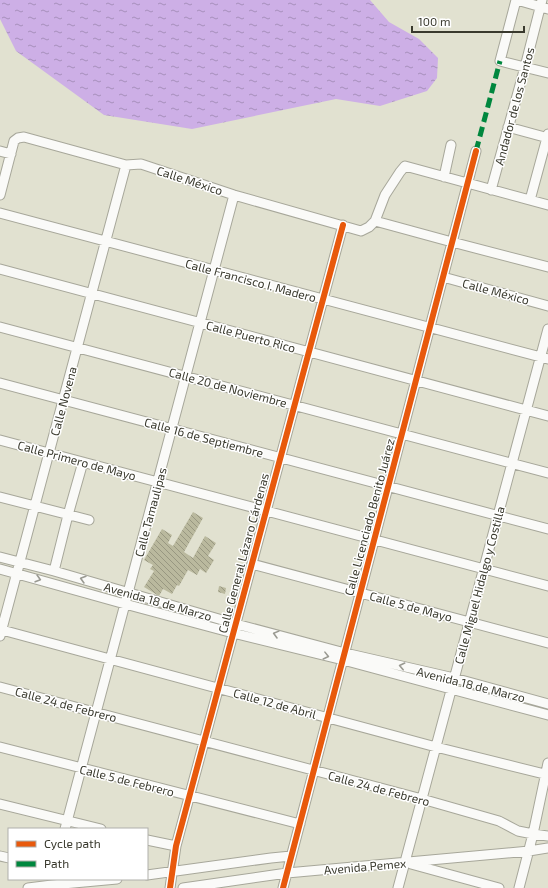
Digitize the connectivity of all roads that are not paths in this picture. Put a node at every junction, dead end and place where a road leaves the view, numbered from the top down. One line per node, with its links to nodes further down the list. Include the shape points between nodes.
1 (516, 0): 2 (street); 3 (street, via 500,61)
2 (543, 5): 3 (street, Andador de los Santos)
3 (525, 67): 4 (street); 5 (street, Andador de los Santos)
4 (548, 73)
5 (508, 127): 6 (street); 14 (street, Andador de los Santos)
6 (548, 137): 17 (street)
7 (452, 145): 12 (street)
8 (0, 151): 10 (street)
9 (476, 151): 13 (street, Calle Licenciado Benito Juárez)
10 (11, 154): 11 (street, Calle México, via 14,141 24,137); 15 (street)
11 (126, 165): 16 (street, Calle México, via 140,164); 22 (street, Calle Novena)
12 (444, 177): 13 (street); 20 (street, via 404,166 385,195)
13 (468, 183): 14 (street); 23 (street, Calle Licenciado Benito Juárez)
14 (491, 190): 17 (street)
15 (0, 195)
16 (234, 195): 21 (street, Calle México); 26 (street, Calle Tamaulipas)
17 (530, 200): 18 (street)
18 (548, 205)
19 (0, 213): 22 (street, Calle Francisco I. Madero)
20 (375, 220): 21 (street, Calle México, via 361,231); 23 (street)
21 (343, 225): 29 (street, Calle General Lázaro Cárdenas)
22 (106, 241): 26 (street, Calle Francisco I. Madero); 28 (street, Calle Novena)
23 (452, 242): 24 (street); 27 (street, Calle Licenciado Benito Juárez)
24 (548, 267)
25 (0, 270): 28 (street, Calle Puerto Rico)
26 (214, 270): 29 (street, Calle Francisco I. Madero); 31 (street, Calle Tamaulipas)
27 (443, 277): 30 (street, Calle México); 33 (street, Calle Licenciado Benito Juárez)
28 (92, 294): 31 (street, Calle Puerto Rico); 35 (street, Calle Novena)
29 (322, 299): 33 (street, Calle Francisco I. Madero); 36 (street, Calle General Lázaro Cárdenas)
30 (548, 306)
31 (200, 323): 36 (street, Calle Puerto Rico); 38 (street, Calle Tamaulipas)
32 (0, 327): 35 (street, Calle 20 de Noviembre)
33 (430, 327): 37 (street, Calle Francisco I. Madero); 39 (street, Calle Licenciado Benito Juárez)
34 (548, 329): 37 (street, Calle Miguel Hidalgo y Costilla)
35 (77, 347): 38 (street, Calle 20 de Noviembre); 41 (street, Calle Novena)
36 (308, 352): 39 (street, Calle Puerto Rico); 42 (street, Calle General Lázaro Cárdenas)
37 (544, 358): 43 (street, Calle Miguel Hidalgo y Costilla)
38 (186, 376): 42 (street, Calle 20 de Noviembre); 45 (street, Calle Tamaulipas)
39 (416, 380): 43 (street, Calle Puerto Rico); 46 (street, Calle Licenciado Benito Juárez)
40 (0, 383): 41 (street, Calle 16 de Septiembre)
41 (63, 400): 45 (street, Calle 16 de Septiembre); 48 (street, Calle Novena)
42 (294, 405): 46 (street, Calle 20 de Noviembre); 49 (street, Calle General Lázaro Cárdenas)
43 (526, 410): 44 (street, Calle Puerto Rico); 51 (street, Calle Miguel Hidalgo y Costilla)
44 (548, 416)
45 (172, 429): 49 (street, Calle 16 de Septiembre); 53 (street, Calle Tamaulipas)
46 (402, 434): 51 (street, Calle 20 de Noviembre); 54 (street, Calle Licenciado Benito Juárez)
47 (0, 440): 48 (street, Calle Primero de Mayo)
48 (49, 453): 50 (street, Calle Primero de Mayo); 56 (street, Calle Novena)
49 (280, 457): 54 (street, Calle 16 de Septiembre); 57 (street, Calle General Lázaro Cárdenas)
50 (83, 462): 53 (street, Calle Primero de Mayo); 58 (street)
51 (512, 463): 52 (street, Calle 20 de Noviembre); 59 (street, Calle Miguel Hidalgo y Costilla)
52 (548, 473)
53 (158, 482): 57 (street, Calle Primero de Mayo); 71 (street, Calle Tamaulipas)
54 (388, 486): 59 (street, Calle 16 de Septiembre); 62 (street, Calle Licenciado Benito Juárez)
55 (0, 497): 56 (street)
56 (35, 506): 58 (street); 64 (street, Calle Novena)
57 (266, 511): 62 (street, Calle Primero de Mayo); 65 (street, Calle General Lázaro Cárdenas)
58 (68, 515): 60 (street); 68 (street)
59 (498, 516): 61 (street, Calle 16 de Septiembre); 67 (street, Calle Miguel Hidalgo y Costilla)
60 (88, 520)
61 (548, 529)
62 (374, 540): 67 (street, Calle Primero de Mayo); 72 (street, Calle Licenciado Benito Juárez)
63 (0, 557): 64 (street, Avenida 18 de Marzo)
64 (19, 563): 68 (street, Avenida 18 de Marzo); 69 (street, Calle Novena)
65 (252, 564): 72 (street, Calle 5 de Mayo); 75 (street, Calle General Lázaro Cárdenas)
66 (0, 569): 69 (street, Avenida 18 de Marzo)
67 (484, 569): 70 (street, Calle Primero de Mayo); 74 (street, Calle Miguel Hidalgo y Costilla)
68 (54, 571): 71 (street, Avenida 18 de Marzo, one-way to 68)
69 (17, 573): 73 (street, Avenida 18 de Marzo, one-way to 73); 76 (street, Calle Novena)
70 (548, 586)
71 (129, 593): 73 (street, Calle Tamaulipas); 75 (street, Avenida 18 de Marzo)
72 (360, 593): 74 (street, Calle 5 de Mayo); 78 (street, Calle Licenciado Benito Juárez)
73 (125, 604): 75 (street, Avenida 18 de Marzo); 79 (street, Calle Tamaulipas)
74 (469, 622): 77 (street, Calle 5 de Mayo); 80 (street, Calle Miguel Hidalgo y Costilla)
75 (234, 628): 78 (street, Avenida 18 de Marzo); 82 (street, Calle General Lázaro Cárdenas)
76 (1, 633): 79 (street, Calle 12 de Abril)
77 (548, 643)
78 (344, 656): 80 (street, Avenida 18 de Marzo, one-way to 78); 83 (street, Avenida 18 de Marzo); 87 (street, Calle Licenciado Benito Juárez)
79 (111, 659): 82 (street, Calle 12 de Abril); 85 (street, Calle Tamaulipas)
80 (454, 678): 83 (street, Calle Miguel Hidalgo y Costilla); 84 (street, Avenida 18 de Marzo)
81 (0, 687): 85 (street, Calle 24 de Febrero)
82 (218, 688): 87 (street, Calle 12 de Abril); 88 (street, Calle General Lázaro Cárdenas)
83 (451, 689): 86 (street, Avenida 18 de Marzo); 89 (street, Calle Miguel Hidalgo y Costilla)
84 (548, 704)
85 (96, 713): 88 (street, Calle 24 de Febrero); 92 (street, Calle Tamaulipas)
86 (548, 715)
87 (328, 718): 89 (street, Calle 12 de Abril); 93 (street, Calle Licenciado Benito Juárez)
88 (204, 741): 93 (street, Calle 24 de Febrero); 95 (street, Calle General Lázaro Cárdenas)
89 (436, 746): 94 (street, Calle 12 de Abril); 96 (street, Calle Miguel Hidalgo y Costilla)
90 (0, 747): 92 (street, Calle 5 de Febrero)
91 (548, 763): 94 (street)
92 (82, 768): 95 (street, Calle 5 de Febrero); 99 (street, Calle Tamaulipas)
93 (314, 770): 96 (street, Calle 24 de Febrero); 98 (street, Calle Licenciado Benito Juárez)
94 (547, 774): 101 (street)
95 (190, 796): 98 (street, Calle 5 de Febrero); 104 (street, Calle General Lázaro Cárdenas)
96 (422, 799): 101 (street, Calle 24 de Febrero); 108 (street, Calle Miguel Hidalgo y Costilla)
97 (0, 804): 99 (street)
98 (300, 824): 107 (street, Calle Licenciado Benito Juárez)
99 (66, 825): 100 (street)
100 (92, 828)
101 (533, 834): 102 (street, Calle 24 de Febrero); 106 (street)
102 (548, 836)
103 (148, 840): 104 (street)
104 (176, 846): 109 (street, Calle General Lázaro Cárdenas)
105 (548, 848): 106 (street, Avenida Pemex)
106 (529, 851): 108 (street, Avenida Pemex); 120 (street)
107 (291, 856): 109 (street); 110 (street, Calle Licenciado Benito Juárez)
108 (406, 862): 110 (street, Avenida Pemex); 118 (street, Calle Miguel Hidalgo y Costilla); 119 (street)
109 (172, 871): 111 (street); 115 (street, Calle General Lázaro Cárdenas)
110 (287, 873): 116 (street, Avenida Pemex); 117 (street, Calle Licenciado Benito Juárez)
111 (148, 874)
112 (104, 880): 113 (street)
113 (52, 884): 114 (street)
114 (28, 888)
115 (170, 888)
116 (183, 888)
117 (283, 888)
118 (398, 888)
119 (499, 888)
120 (519, 888)

